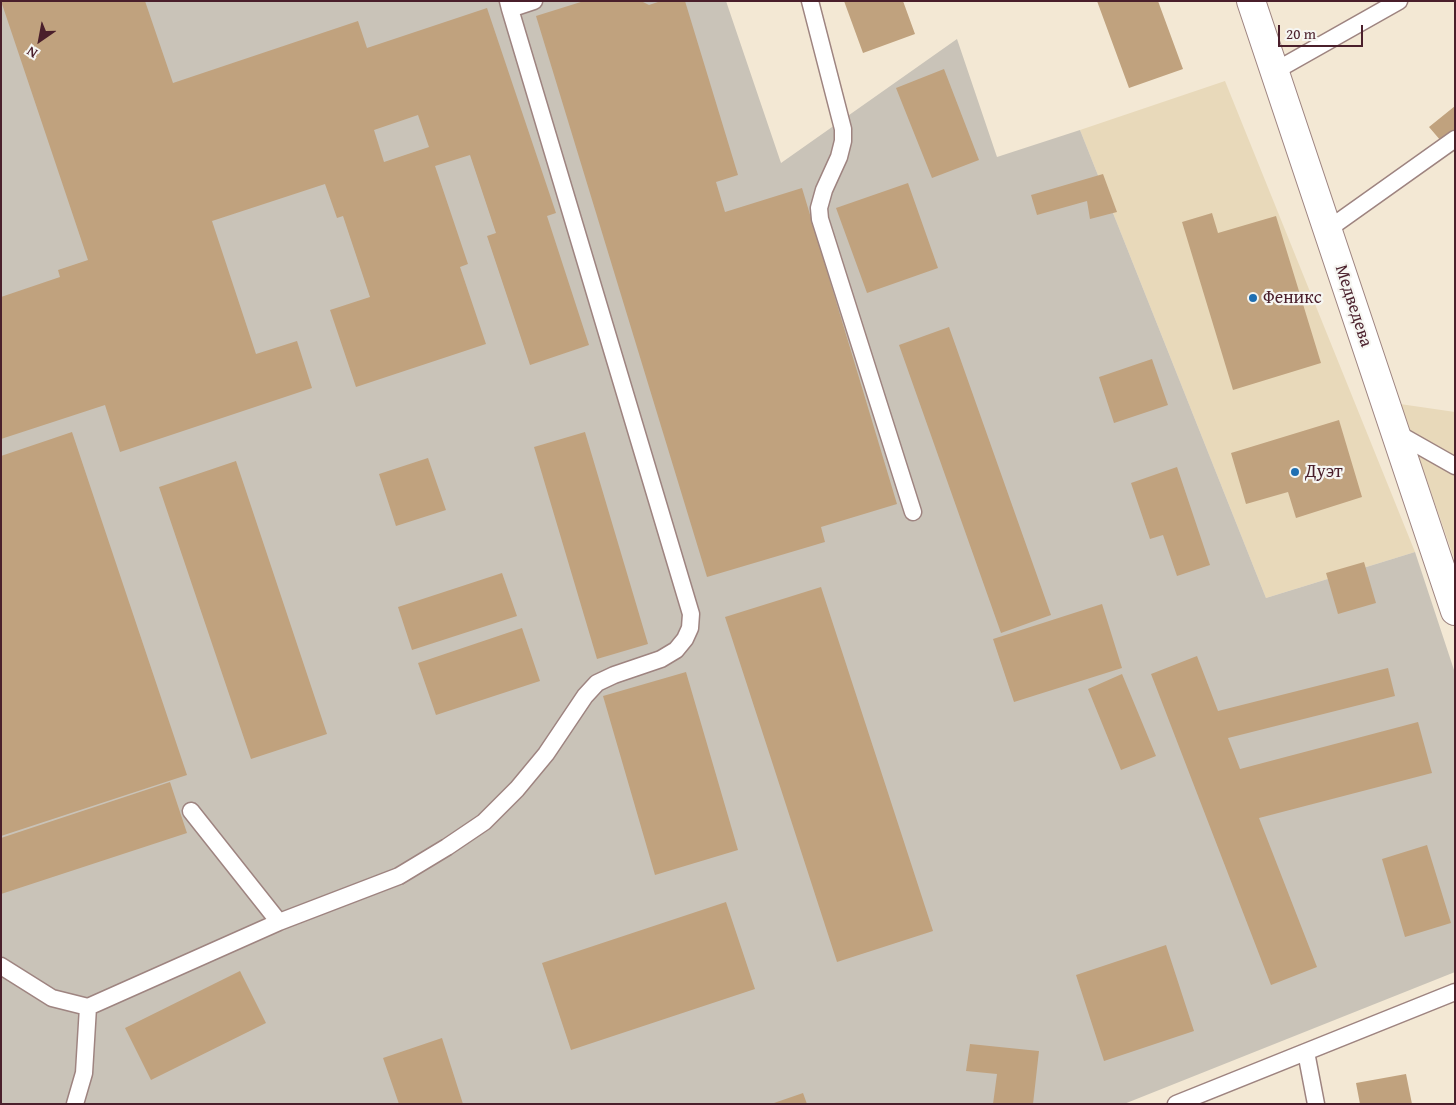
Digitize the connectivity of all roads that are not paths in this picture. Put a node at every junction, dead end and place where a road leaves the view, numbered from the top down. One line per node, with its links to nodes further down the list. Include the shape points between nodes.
1 (534, 1): 5 (lane)
2 (810, 1): 11 (lane, via 843,129 839,157 819,208 820,219)
3 (1251, 1): 6 (street, Медведева)
4 (1399, 1): 6 (lane)
5 (509, 5): 14 (lane, via 691,614 690,628 676,650 661,659 597,683 518,789 484,822 399,876)
6 (1275, 71): 8 (street, Медведева)
7 (1455, 139): 8 (lane)
8 (1327, 230): 9 (street, Медведева)
9 (1395, 432): 10 (lane); 12 (street, Медведева)
10 (1455, 466)
11 (913, 512)
12 (1455, 611)
13 (192, 810): 14 (lane)
14 (279, 922): 17 (lane)
15 (1, 966): 17 (lane, via 52,998)
16 (1455, 992): 18 (lane)
17 (88, 1007): 19 (lane, via 84,1073)
18 (1306, 1052): 20 (lane); 21 (lane)
19 (75, 1104)
20 (1176, 1104)
21 (1316, 1104)

